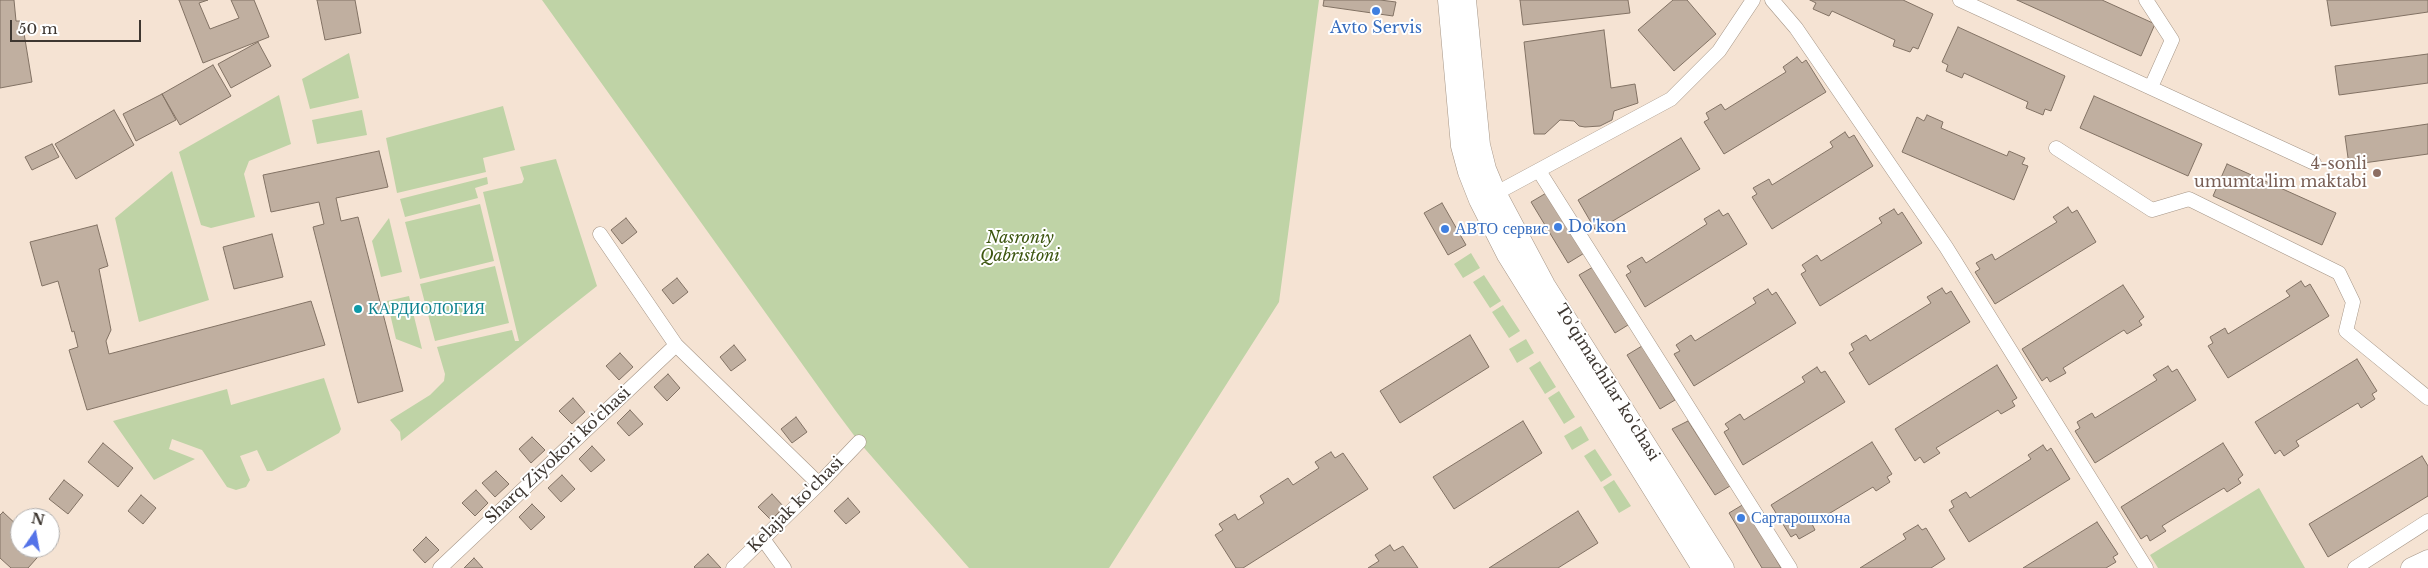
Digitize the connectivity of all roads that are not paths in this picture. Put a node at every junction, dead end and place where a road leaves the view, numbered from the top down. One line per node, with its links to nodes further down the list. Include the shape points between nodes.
1 (1448, 0): 11 (main road, To'qimachilar ko'chasi, via 1462,146 1468,172)
2 (1466, 0): 11 (main road, To'qimachilar ko'chasi)
3 (1753, 0): 10 (street, via 1720,51 1671,99)
4 (1772, 0): 26 (street, via 1796,28 1946,247)
5 (1960, 0): 7 (street)
6 (2146, 0): 7 (street, via 2172,40)
7 (2151, 87): 9 (street)
8 (2056, 148): 14 (street, via 2152,210 2189,199 2339,273 2353,302 2346,331)
9 (2314, 163)
10 (1539, 171): 11 (street); 25 (street)
11 (1488, 197): 23 (main road, To'qimachilar ko'chasi, via 1507,255); 24 (main road, To'qimachilar ko'chasi)
12 (600, 234): 13 (street)
13 (676, 345): 16 (street); 20 (street, Sharq Ziyokori ko'chasi)
14 (2428, 398)
15 (859, 442): 16 (street, Kelajak ko'chasi)
16 (819, 484): 18 (street, Kelajak ko'chasi)
17 (2428, 521): 27 (street)
18 (763, 539): 21 (street, Kelajak ko'chasi); 22 (street)
19 (2428, 560): 28 (main road)
20 (440, 568)
21 (733, 568)
22 (784, 568)
23 (1702, 568)
24 (1724, 568)
25 (1790, 568)
26 (2146, 568)
27 (2355, 568)
28 (2411, 568)

